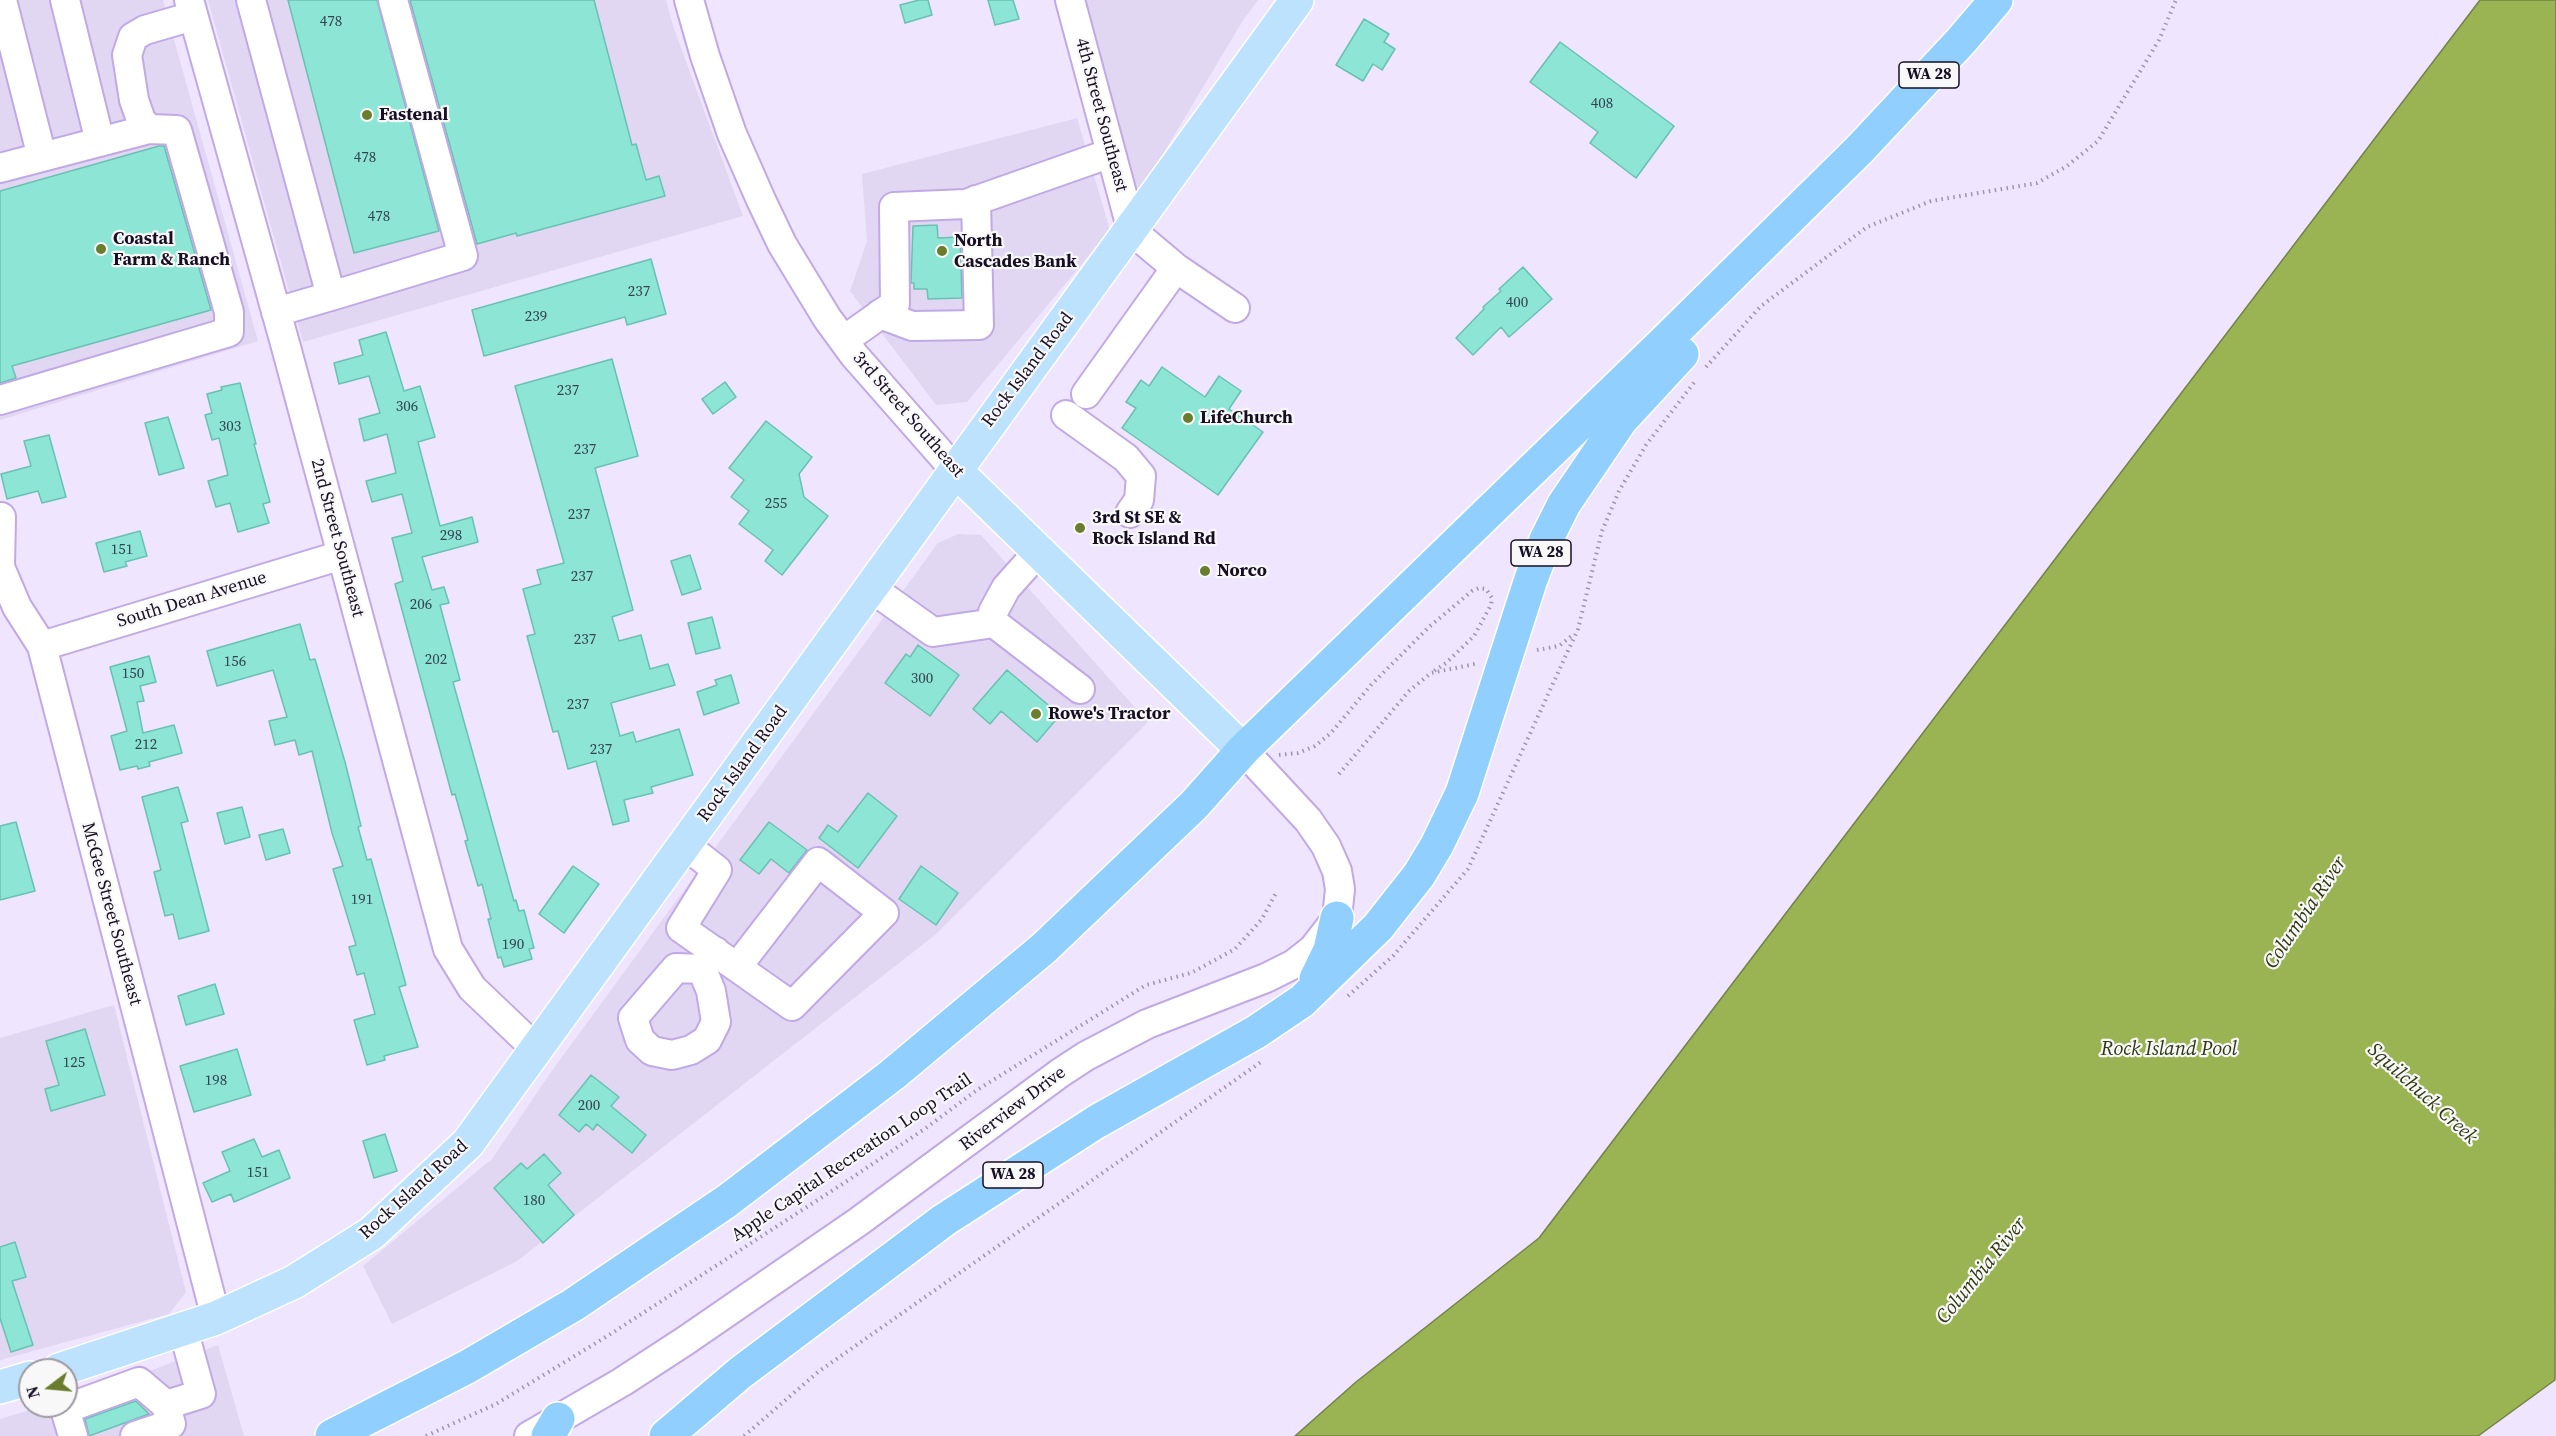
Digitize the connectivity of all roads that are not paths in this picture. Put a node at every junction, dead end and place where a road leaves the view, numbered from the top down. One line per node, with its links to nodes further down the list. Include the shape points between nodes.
1 (2, 0): 14 (street)
2 (65, 0): 11 (street)
3 (251, 0): 19 (street)
4 (393, 0): 19 (street, via 463,256)
5 (689, 0): 23 (street, 3rd Street Southeast, via 718,97 760,200 803,279)
6 (1071, 0): 13 (street, 4th Street Southeast)
7 (1297, 0): 17 (main road, Rock Island Road)
8 (1996, 0): 12 (highway, WA 28)
9 (191, 8): 10 (street, via 133,37 127,55 134,100); 21 (street, 2nd Street Southeast)
10 (148, 129): 11 (street); 25 (street, via 177,130 229,312 229,332)
11 (100, 142): 14 (street)
12 (1860, 148): 36 (highway); 40 (highway, WA 28, via 1756,274 1621,420 1580,479 1554,523 1538,561 1473,765 1437,845 1407,892 1378,927)
13 (1111, 153): 16 (street); 17 (street, 4th Street Southeast)
14 (42, 157): 15 (street)
15 (0, 168)
16 (976, 200): 22 (street, via 966,204 894,207 895,304); 22 (street, via 979,325 912,326)
17 (1132, 231): 18 (street); 27 (main road, Rock Island Road)
18 (1176, 268): 20 (street); 24 (street)
19 (331, 296): 21 (street)
20 (1235, 308)
21 (276, 312): 31 (street, 2nd Street Southeast)
22 (880, 314): 23 (street)
23 (844, 340): 27 (street, 3rd Street Southeast)
24 (1086, 394)
25 (0, 399)
26 (1066, 415): 28 (street, via 1126,458 1141,476 1139,500)
27 (955, 470): 30 (main road, 3rd Street Southeast); 32 (main road, Rock Island Road)
28 (1130, 513)
29 (1, 517): 34 (street, McGee Street Southeast, via 0,567 17,607)
30 (1039, 551): 33 (street, via 1006,588 993,612); 36 (main road, 3rd Street Southeast)
31 (342, 555): 34 (street, South Dean Avenue); 41 (street, 2nd Street Southeast, via 448,949 472,988)
32 (871, 588): 33 (street, via 933,632); 37 (main road, Rock Island Road)
33 (994, 623): 35 (street)
34 (42, 646): 42 (street, McGee Street Southeast)
35 (1080, 689)
36 (1243, 750): 38 (street, via 1308,820 1326,846 1340,889); 51 (highway, via 1194,805 1044,948 892,1075 727,1201 573,1305 467,1367)
37 (684, 844): 39 (street, via 717,870 681,928); 41 (main road, Rock Island Road)
38 (1337, 918): 40 (highway, via 1324,967); 48 (street, Riverview Drive, via 1313,949 1294,964 1147,1024 1077,1062 858,1222)
39 (718, 962): 39 (street, via 792,1006 885,913 818,862)
40 (1302, 1001): 53 (highway, WA 28, via 1256,1032 1096,1122 944,1220 740,1373)
41 (535, 1048): 42 (main road, Rock Island Road, via 468,1143 372,1233 294,1282)
42 (216, 1318): 43 (main road, Rock Island Road)
43 (183, 1329): 44 (main road, Rock Island Road); 47 (street, via 201,1394)
44 (78, 1363)
45 (18, 1382): 46 (main road)
46 (0, 1387)
47 (166, 1405): 49 (street, via 139,1382 65,1409); 50 (street, via 171,1424)
48 (553, 1427): 52 (street, Riverview Drive)
49 (73, 1436)
50 (135, 1436)
51 (332, 1436)
52 (529, 1436)
53 (666, 1436)

